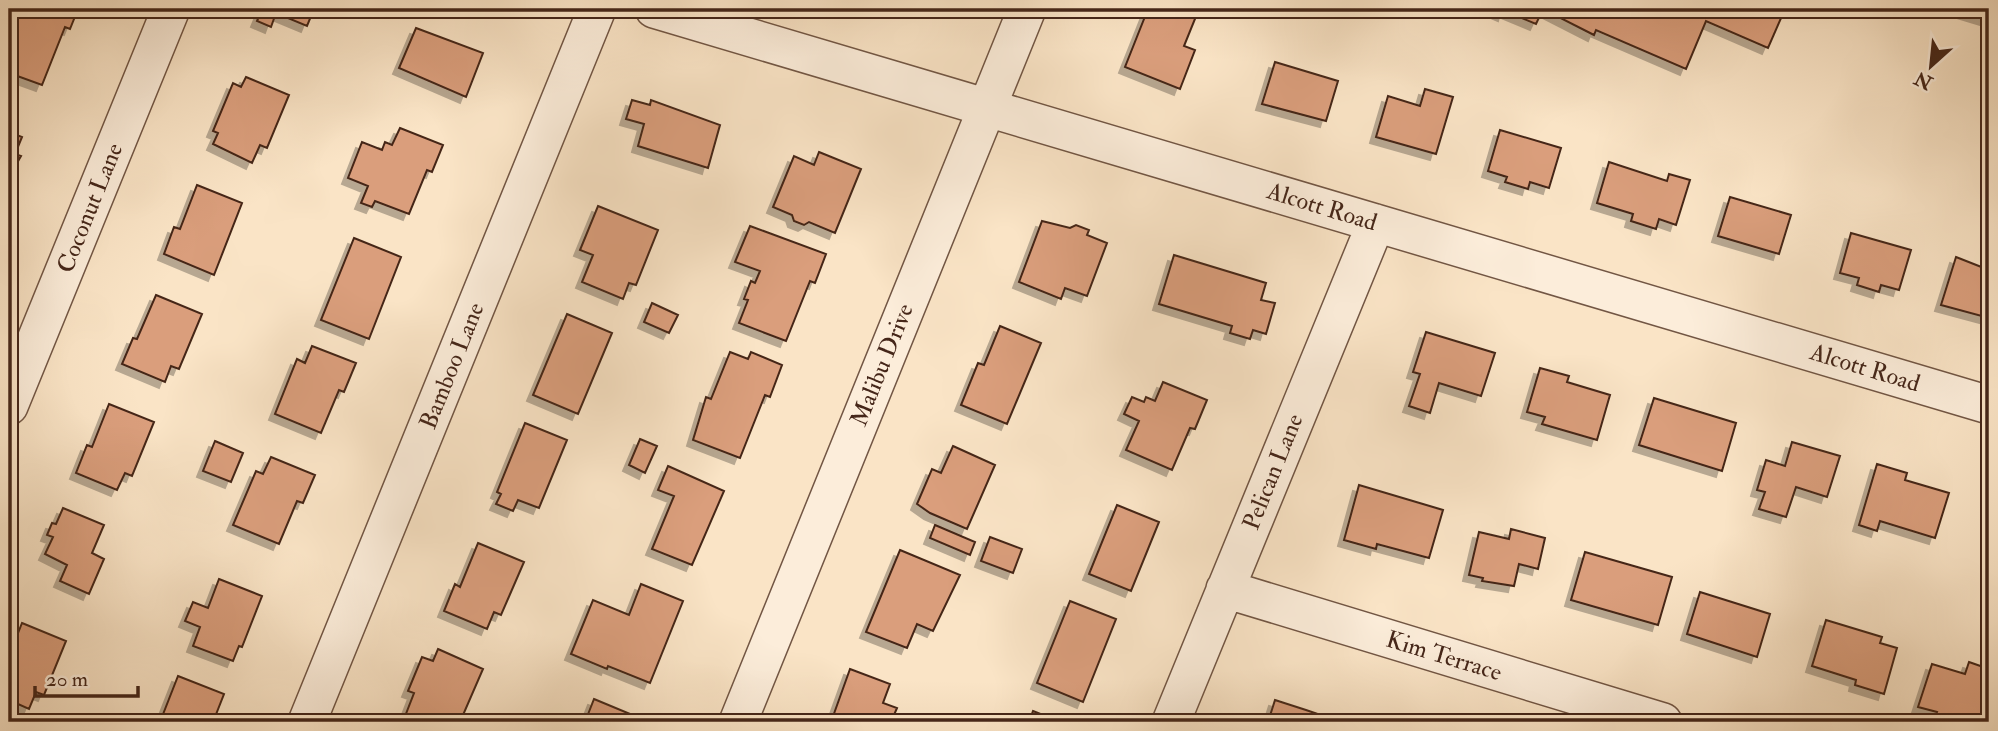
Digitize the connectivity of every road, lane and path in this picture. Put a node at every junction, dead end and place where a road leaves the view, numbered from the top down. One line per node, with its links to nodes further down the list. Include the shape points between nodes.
1 (171, 9): 8 (street, Coconut Lane)
2 (597, 9): 10 (street, Bamboo Lane)
3 (654, 9): 5 (street, Alcott Road)
4 (1027, 9): 5 (street, Malibu Drive)
5 (986, 107): 6 (street, Alcott Road); 11 (street, Malibu Drive)
6 (1376, 223): 7 (street, Alcott Road); 9 (street, Pelican Lane)
7 (1989, 405)
8 (9, 407)
9 (1225, 589): 12 (street, Pelican Lane); 13 (street, Kim Terrace)
10 (307, 722)
11 (738, 722)
12 (1171, 722)
13 (1663, 722)

